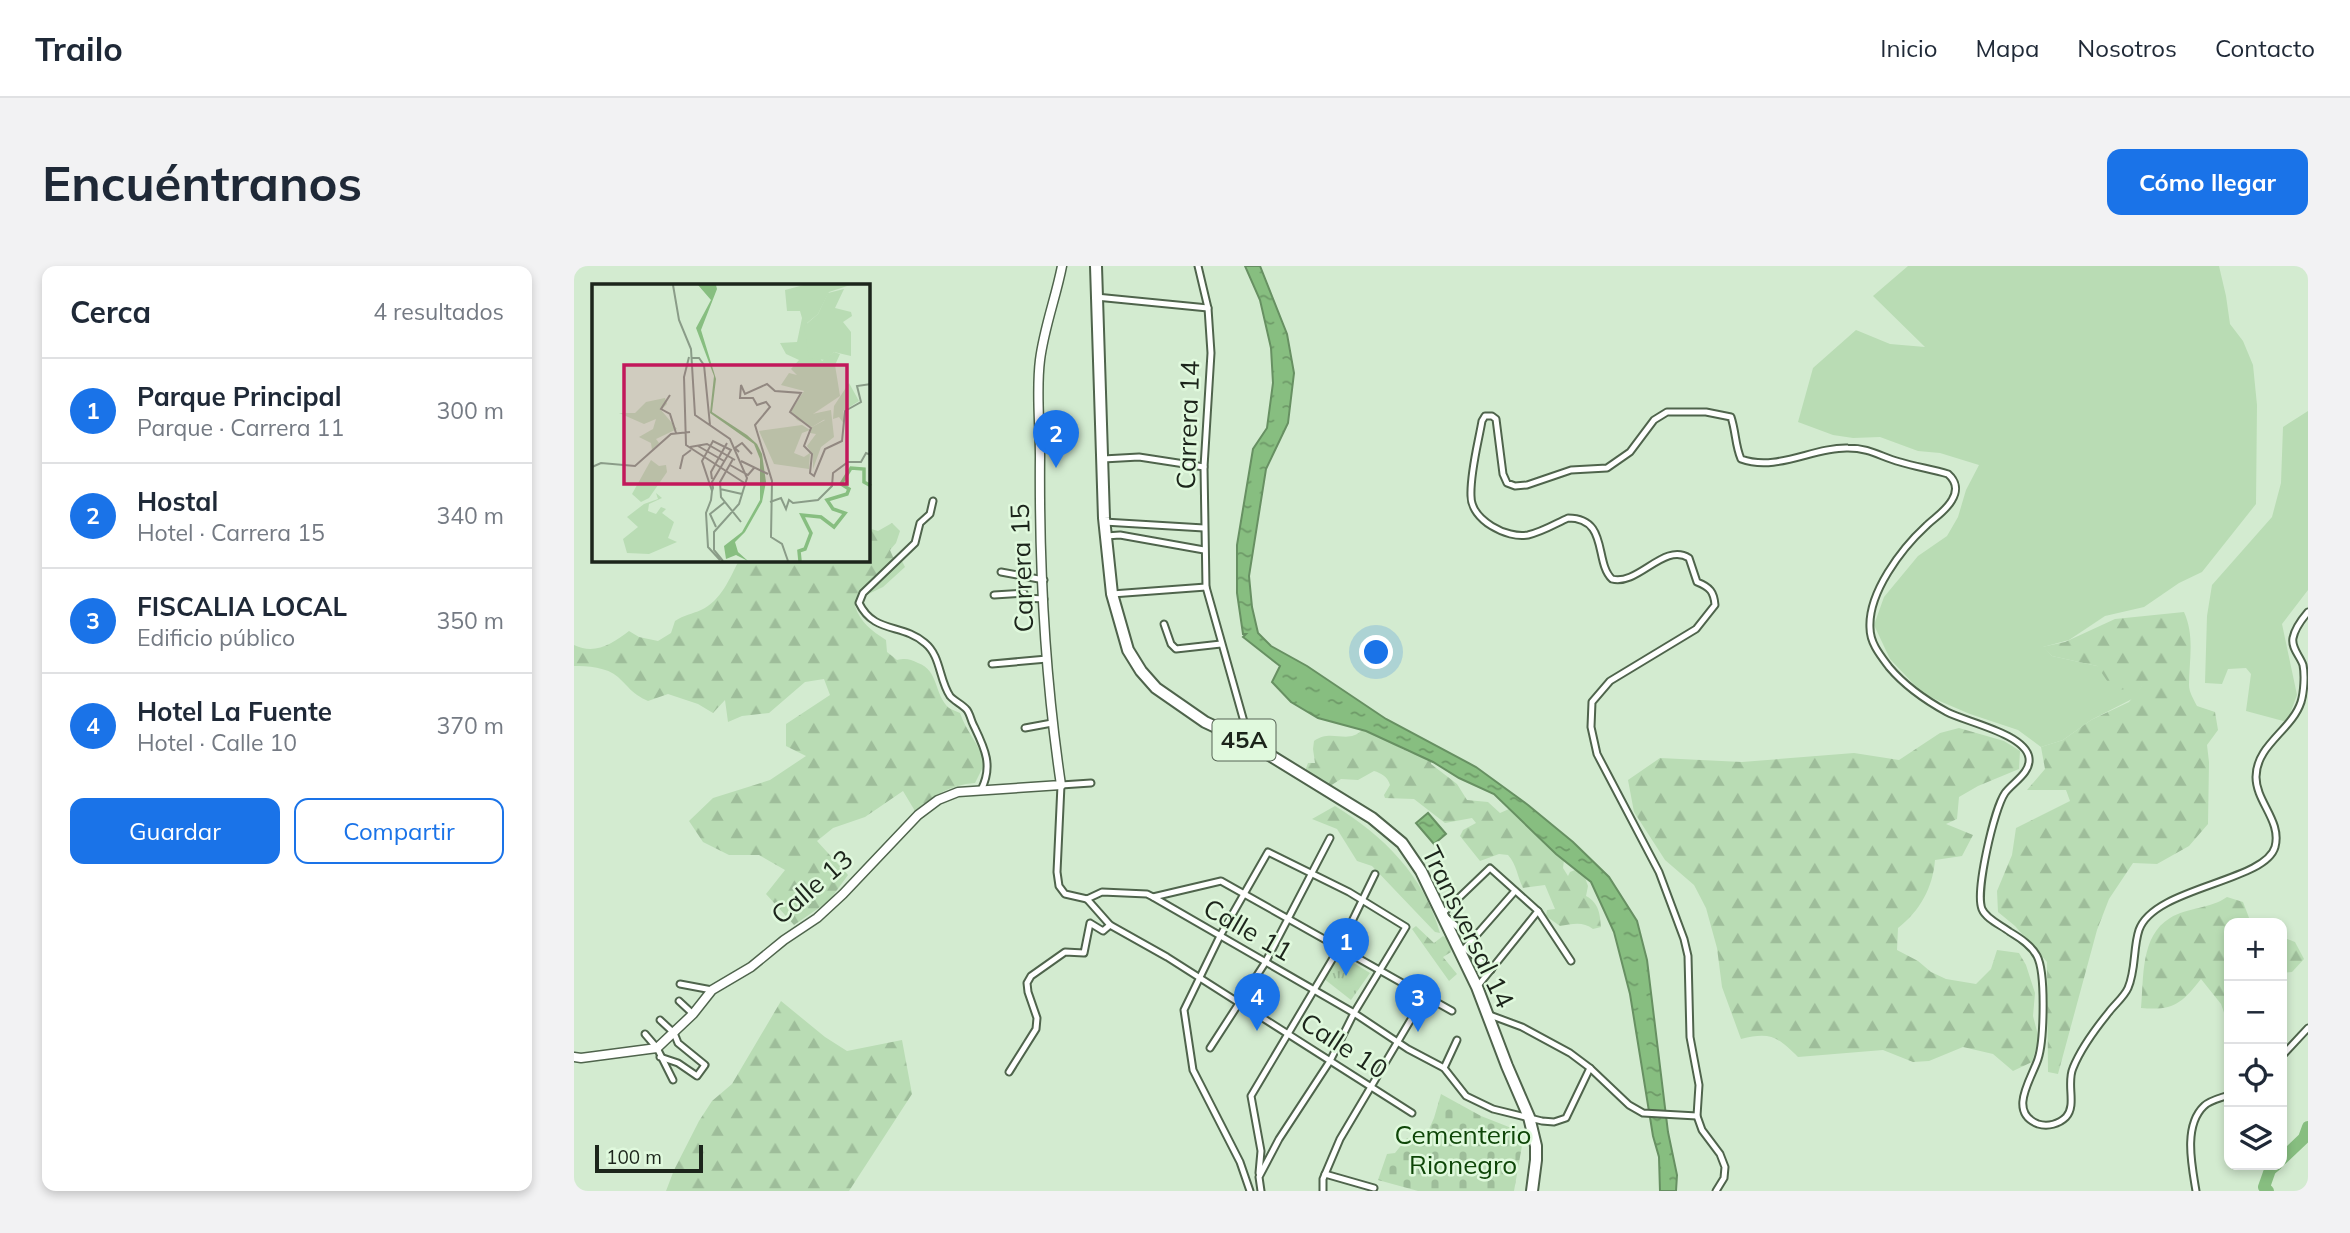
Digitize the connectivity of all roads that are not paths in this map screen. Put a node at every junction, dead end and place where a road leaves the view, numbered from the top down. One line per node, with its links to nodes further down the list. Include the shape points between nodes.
1 (1062, 266): 14 (street, Carrera 15, via 1040,360)
2 (1096, 266): 4 (highway, Transversal 14 / 45A)
3 (1198, 266): 5 (street, Carrera 14)
4 (1096, 297): 5 (street); 6 (highway, Transversal 14 / 45A)
5 (1208, 308): 7 (street, Carrera 14, via 1211,353)
6 (1101, 459): 7 (street, via 1139,457); 9 (highway, Transversal 14 / 45A)
7 (1204, 467): 10 (street, Carrera 14)
8 (933, 501): 29 (street, via 915,543 863,593 859,603 865,616 911,634 930,648 948,692 967,710 985,746 988,772)
9 (1104, 522): 10 (street); 11 (highway, Transversal 14 / 45A)
10 (1204, 528): 12 (street, Carrera 14)
11 (1106, 536): 12 (street); 16 (highway, Transversal 14 / 45A)
12 (1204, 550): 15 (street, Carrera 14)
13 (1001, 572): 14 (street)
14 (1044, 580): 18 (street, Carrera 15)
15 (1206, 587): 16 (street); 21 (street, Carrera 14)
16 (1112, 594): 26 (highway, Transversal 14 / 45A, via 1128,650 1156,688 1205,722)
17 (994, 595): 18 (street, via 1024,593 1026,598)
18 (1044, 598): 22 (street, Carrera 15)
19 (2308, 612): 80 (street, via 2293,637 2304,668 2302,700 2261,757 2256,774 2260,798 2276,831 2272,853 2240,874 2154,910 2143,922 2128,988 2074,1065 2068,1085 2070,1113 2052,1125 2037,1123 2026,1114 2023,1104 2043,1035 2039,958 2026,942 1985,915 1979,892 2004,794 2027,768 2029,757 2023,746 2002,733 1922,697 1884,660 1870,629 1871,609 1881,584 1923,528 1953,499 1954,479 1870,449 1835,449 1753,463 1741,459 1731,417 1667,412 1654,420 1630,452 1607,468 1571,470 1515,486 1507,483 1503,474 1496,419 1485,416 1470,498 1481,518 1512,535 1525,536 1575,518 1594,532 1612,579 1626,580 1680,554 1689,558 1697,582 1714,594 1715,605 1696,629 1610,681 1592,702 1591,727 1597,754 1659,872 1684,939 1690,1037 1699,1085)
20 (1164, 624): 21 (street, via 1176,649)
21 (1221, 644): 26 (street, Carrera 14)
22 (1047, 659): 23 (street); 24 (street, Carrera 15)
23 (992, 664)
24 (1052, 723): 25 (street); 28 (street, Carrera 15)
25 (1025, 728)
26 (1250, 743): 39 (highway, Transversal 14 / 45A, via 1372,818 1402,843)
27 (1091, 782): 28 (street, Calle 13)
28 (1061, 785): 29 (street, Calle 13); 37 (street, via 1059,886 1065,894)
29 (981, 790): 52 (street, Calle 13, via 958,792 918,815 817,918 751,967)
30 (1331, 838): 31 (street)
31 (1312, 874): 34 (street, via 1268,852); 36 (street); 40 (street)
32 (1375, 874): 36 (street)
33 (1515, 891): 38 (street); 39 (street, via 1490,868); 43 (street)
34 (1244, 893): 35 (street, via 1220,881); 40 (street); 42 (street)
35 (1153, 897): 37 (street, via 1102,892); 42 (street, Calle 11)
36 (1362, 899): 44 (street); 47 (street, via 1406,927)
37 (1087, 900): 41 (street, Calle 10)
38 (1538, 911): 45 (street); 48 (street)
39 (1442, 914): 43 (street); 51 (highway, Transversal 14 / 45A)
40 (1289, 920): 44 (street); 46 (street)
41 (1110, 925): 49 (street, Calle 10); 75 (street, via 1103,931 1090,923 1084,953 1065,952 1031,976 1027,983 1036,1029)
42 (1220, 936): 46 (street, Calle 11); 49 (street)
43 (1473, 940): 48 (street, via 1465,948)
44 (1339, 948): 47 (street); 53 (street)
45 (1571, 961)
46 (1265, 963): 53 (street, Calle 11); 56 (street)
47 (1380, 969): 54 (street); 58 (street)
48 (1491, 970): 51 (street)
49 (1200, 979): 56 (street, Calle 10); 85 (street, via 1184,1014 1193,1070)
50 (680, 984): 52 (street)
51 (1477, 986): 60 (highway, Transversal 14 / 45A)
52 (712, 989): 59 (street, Calle 13)
53 (1315, 991): 58 (street, Calle 11); 63 (street)
54 (1426, 994): 57 (street); 67 (street)
55 (679, 1001): 59 (street)
56 (1240, 1003): 63 (street, Calle 10); 68 (street)
57 (1452, 1011)
58 (1354, 1013): 67 (street, Calle 11); 72 (street)
59 (693, 1014): 64 (street, Calle 13)
60 (1487, 1014): 74 (street, via 1531,1032); 81 (highway, Transversal 14 / 45A)
61 (660, 1020): 64 (street)
62 (2308, 1027): 69 (street)
63 (1288, 1032): 72 (street, Calle 10); 83 (street, via 1251,1096 1261,1151)
64 (674, 1033): 70 (street, Calle 13); 70 (street, via 705,1065 698,1076)
65 (645, 1034): 70 (street)
66 (1457, 1040): 73 (street)
67 (1399, 1041): 73 (street, Calle 11); 77 (street)
68 (1210, 1048)
69 (2287, 1050)
70 (659, 1052): 71 (street); 76 (street)
71 (574, 1057)
72 (1330, 1061): 77 (street, Calle 10); 83 (street)
73 (1444, 1068): 81 (street, Calle 11, via 1466,1096 1493,1109)
74 (1590, 1068): 80 (street, via 1643,1113); 81 (street, Calle 11, via 1566,1118 1554,1122)
75 (1009, 1072)
76 (673, 1080)
77 (1372, 1087): 79 (street, Calle 10); 82 (street)
78 (2224, 1098): 90 (street, via 2206,1104 2191,1134)
79 (1412, 1113)
80 (1697, 1116): 89 (street, via 1725,1167)
81 (1529, 1117): 88 (highway, Transversal 14 / 45A, via 1536,1160)
82 (1325, 1174): 84 (street); 87 (street)
83 (1259, 1177): 86 (street)
84 (1374, 1188)
85 (1250, 1191)
86 (1261, 1191)
87 (1323, 1191)
88 (1532, 1191)
89 (1716, 1191)
90 (2196, 1191)

